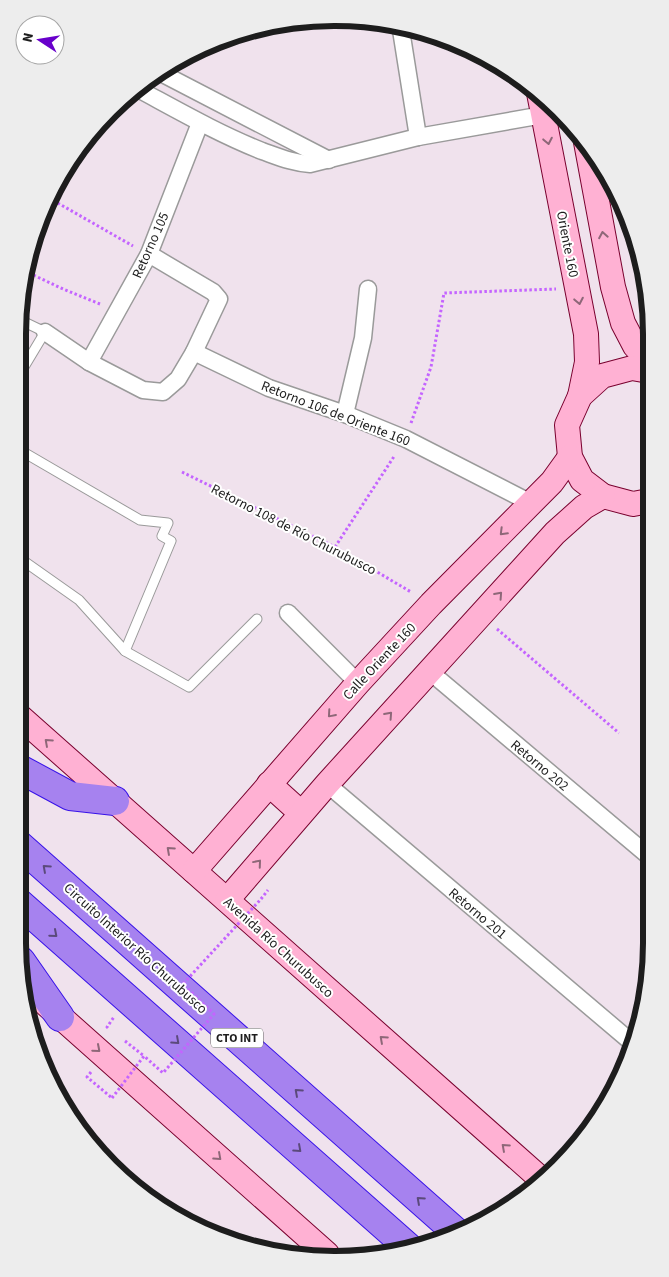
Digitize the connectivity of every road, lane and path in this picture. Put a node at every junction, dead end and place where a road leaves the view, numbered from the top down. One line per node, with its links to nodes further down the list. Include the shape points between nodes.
1 (402, 34): 7 (street)
2 (167, 76): 8 (street)
3 (144, 92): 6 (street)
4 (539, 104): 7 (street)
5 (541, 106): 14 (street, Oriente 160, one-way to 14)
6 (200, 123): 8 (street, via 294,163); 11 (street, Retorno 105)
7 (418, 138): 8 (street)
8 (329, 160)
9 (590, 161): 20 (street, one-way to 9, via 623,323 613,287)
10 (56, 202): 11 (path)
11 (149, 254): 16 (street, Retorno 105); 19 (street, via 213,292 219,300)
12 (32, 274): 16 (path)
13 (368, 289): 25 (street, via 363,338)
14 (577, 289): 15 (path); 24 (street, Oriente 160, one-way to 24, via 586,334 587,362)
15 (444, 293)
16 (118, 311): 21 (street, Retorno 105)
17 (27, 323): 18 (lane)
18 (45, 332): 21 (street); 22 (lane)
19 (194, 352): 21 (street, via 178,379 162,392 143,390); 25 (street, Retorno 106 de Oriente 160, via 269,388)
20 (643, 355)
21 (88, 362)
22 (26, 364)
23 (643, 370): 24 (street, via 632,368 602,376)
24 (580, 396): 27 (street, via 568,425)
25 (345, 414): 31 (street, Retorno 106 de Oriente 160, via 406,439)
26 (26, 454): 37 (lane, via 140,520 168,523 162,536 171,541)
27 (570, 457): 29 (street, via 582,480); 31 (street, Calle Oriente 160)
28 (182, 472): 33 (path, Retorno 108 de Río Churubusco, via 335,547)
29 (603, 496): 30 (street, via 633,504); 35 (street, one-way to 29, via 556,533 584,507)
30 (643, 502)
31 (531, 503): 33 (street, Calle Oriente 160, one-way to 33)
32 (26, 563): 37 (lane, via 79,600)
33 (432, 604): 39 (street, Calle Oriente 160)
34 (288, 613): 39 (street)
35 (480, 616): 38 (street); 41 (path)
36 (257, 619): 37 (lane, via 190,686)
37 (125, 651)
38 (429, 671): 44 (street, one-way to 38); 48 (street, Retorno 202)
39 (358, 683): 43 (street, Calle Oriente 160, one-way to 43)
40 (26, 722): 45 (street, Avenida Río Churubusco, one-way to 40)
41 (619, 733)
42 (26, 772): 45 (highway, via 70,796)
43 (269, 784): 46 (street); 49 (street, Calle Oriente 160)
44 (327, 784): 46 (street); 56 (street, Retorno 201)
45 (115, 801): 49 (street, Avenida Río Churubusco, one-way to 45)
46 (302, 813): 51 (street, one-way to 46)
47 (26, 851): 61 (highway, Circuito Interior Río Churubusco / CTO INT, one-way to 47)
48 (643, 852)
49 (194, 871): 51 (street, Avenida Río Churubusco)
50 (261, 899): 58 (path, bridge, via 183,984 214,1014 163,1073)
51 (227, 900): 60 (street, Avenida Río Churubusco, one-way to 51)
52 (26, 909): 62 (highway, CTO INT, one-way to 62)
53 (28, 972): 55 (highway)
54 (30, 989): 55 (street)
55 (60, 1017): 63 (street, one-way to 63)
56 (627, 1038)
57 (133, 1047): 58 (path)
58 (144, 1056): 59 (path, bridge, via 112,1098)
59 (87, 1077)
60 (537, 1175)
61 (451, 1227)
62 (403, 1243)
63 (323, 1250)

